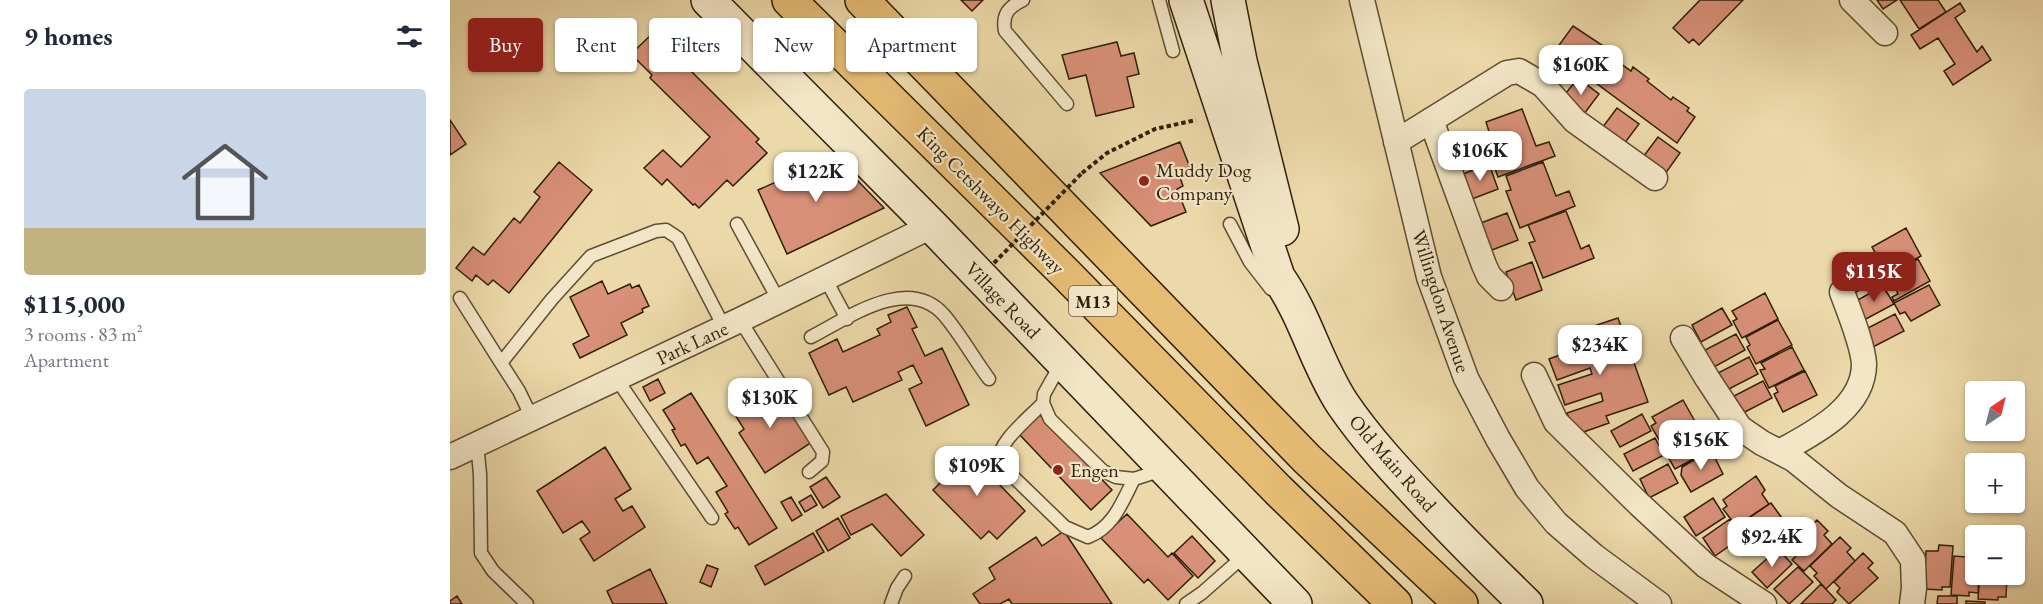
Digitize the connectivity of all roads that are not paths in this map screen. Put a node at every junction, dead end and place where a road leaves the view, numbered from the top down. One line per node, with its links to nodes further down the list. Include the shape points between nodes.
1 (708, 0): 22 (main road, Village Road)
2 (789, 0): 53 (highway, King Cetshwayo Highway / M13)
3 (862, 0): 11 (highway, M13)
4 (884, 0): 12 (highway)
5 (1023, 0): 16 (lane, via 1008,11 1003,20 1005,32)
6 (1159, 0): 14 (lane)
7 (1186, 0): 28 (main road, Old Main Road, via 1278,277)
8 (1228, 0): 28 (main road, Old Main Road)
9 (1362, 0): 18 (street, Willingdon Avenue)
10 (1852, 0): 13 (street)
11 (880, 18)
12 (896, 18)
13 (1885, 33)
14 (1173, 51)
15 (934, 72): 54 (highway, M13, via 1307,459)
16 (1067, 104)
17 (1431, 120): 18 (street); 19 (street, via 1507,73 1519,71 1543,86 1581,126); 24 (street, via 1484,265)
18 (1396, 142): 56 (street, Willingdon Avenue, via 1443,320 1466,378 1498,439 1527,488 1556,523)
19 (1655, 178)
20 (737, 224): 27 (lane)
21 (1230, 224): 28 (lane, via 1264,281 1281,300)
22 (933, 226): 23 (street, Park Lane); 33 (main road, Village Road)
23 (825, 278): 27 (street, Park Lane); 29 (lane)
24 (1501, 288)
25 (1842, 292): 41 (street, via 1864,362 1862,380 1850,401 1824,427)
26 (460, 298): 34 (lane)
27 (778, 301): 30 (street, Park Lane)
28 (1297, 308): 55 (main road, Old Main Road, via 1342,402 1393,468)
29 (847, 319): 31 (lane); 37 (lane, via 887,300 925,301 944,314)
30 (732, 324): 34 (lane, via 678,238 666,231 656,231 591,256); 36 (street, Park Lane); 44 (lane, via 823,452 822,461)
31 (811, 337)
32 (1683, 338): 41 (street, via 1740,428)
33 (1062, 362): 38 (lane); 43 (main road, Village Road)
34 (501, 363): 39 (lane)
35 (1534, 375): 57 (street, via 1556,422 1706,566)
36 (616, 378): 39 (street, Park Lane); 46 (lane)
37 (989, 380)
38 (1043, 403): 45 (lane, via 1050,419 1103,471); 45 (lane, via 1004,444 998,458 1065,527 1088,537 1096,534 1117,513)
39 (532, 418): 40 (street, Park Lane)
40 (477, 444): 42 (street, Park Lane); 49 (lane, via 481,553 493,571)
41 (1781, 452): 58 (street, via 1895,532 1913,560)
42 (450, 457)
43 (1166, 469): 45 (lane); 47 (main road, Village Road)
44 (809, 472)
45 (1134, 478)
46 (712, 519)
47 (1247, 554): 51 (lane); 52 (main road, Village Road)
48 (905, 576): 50 (lane)
49 (527, 604)
50 (891, 604)
51 (1186, 604)
52 (1295, 604)
53 (1395, 604)
54 (1461, 604)
55 (1526, 604)
56 (1659, 604)
57 (1764, 604)
58 (1912, 604)

